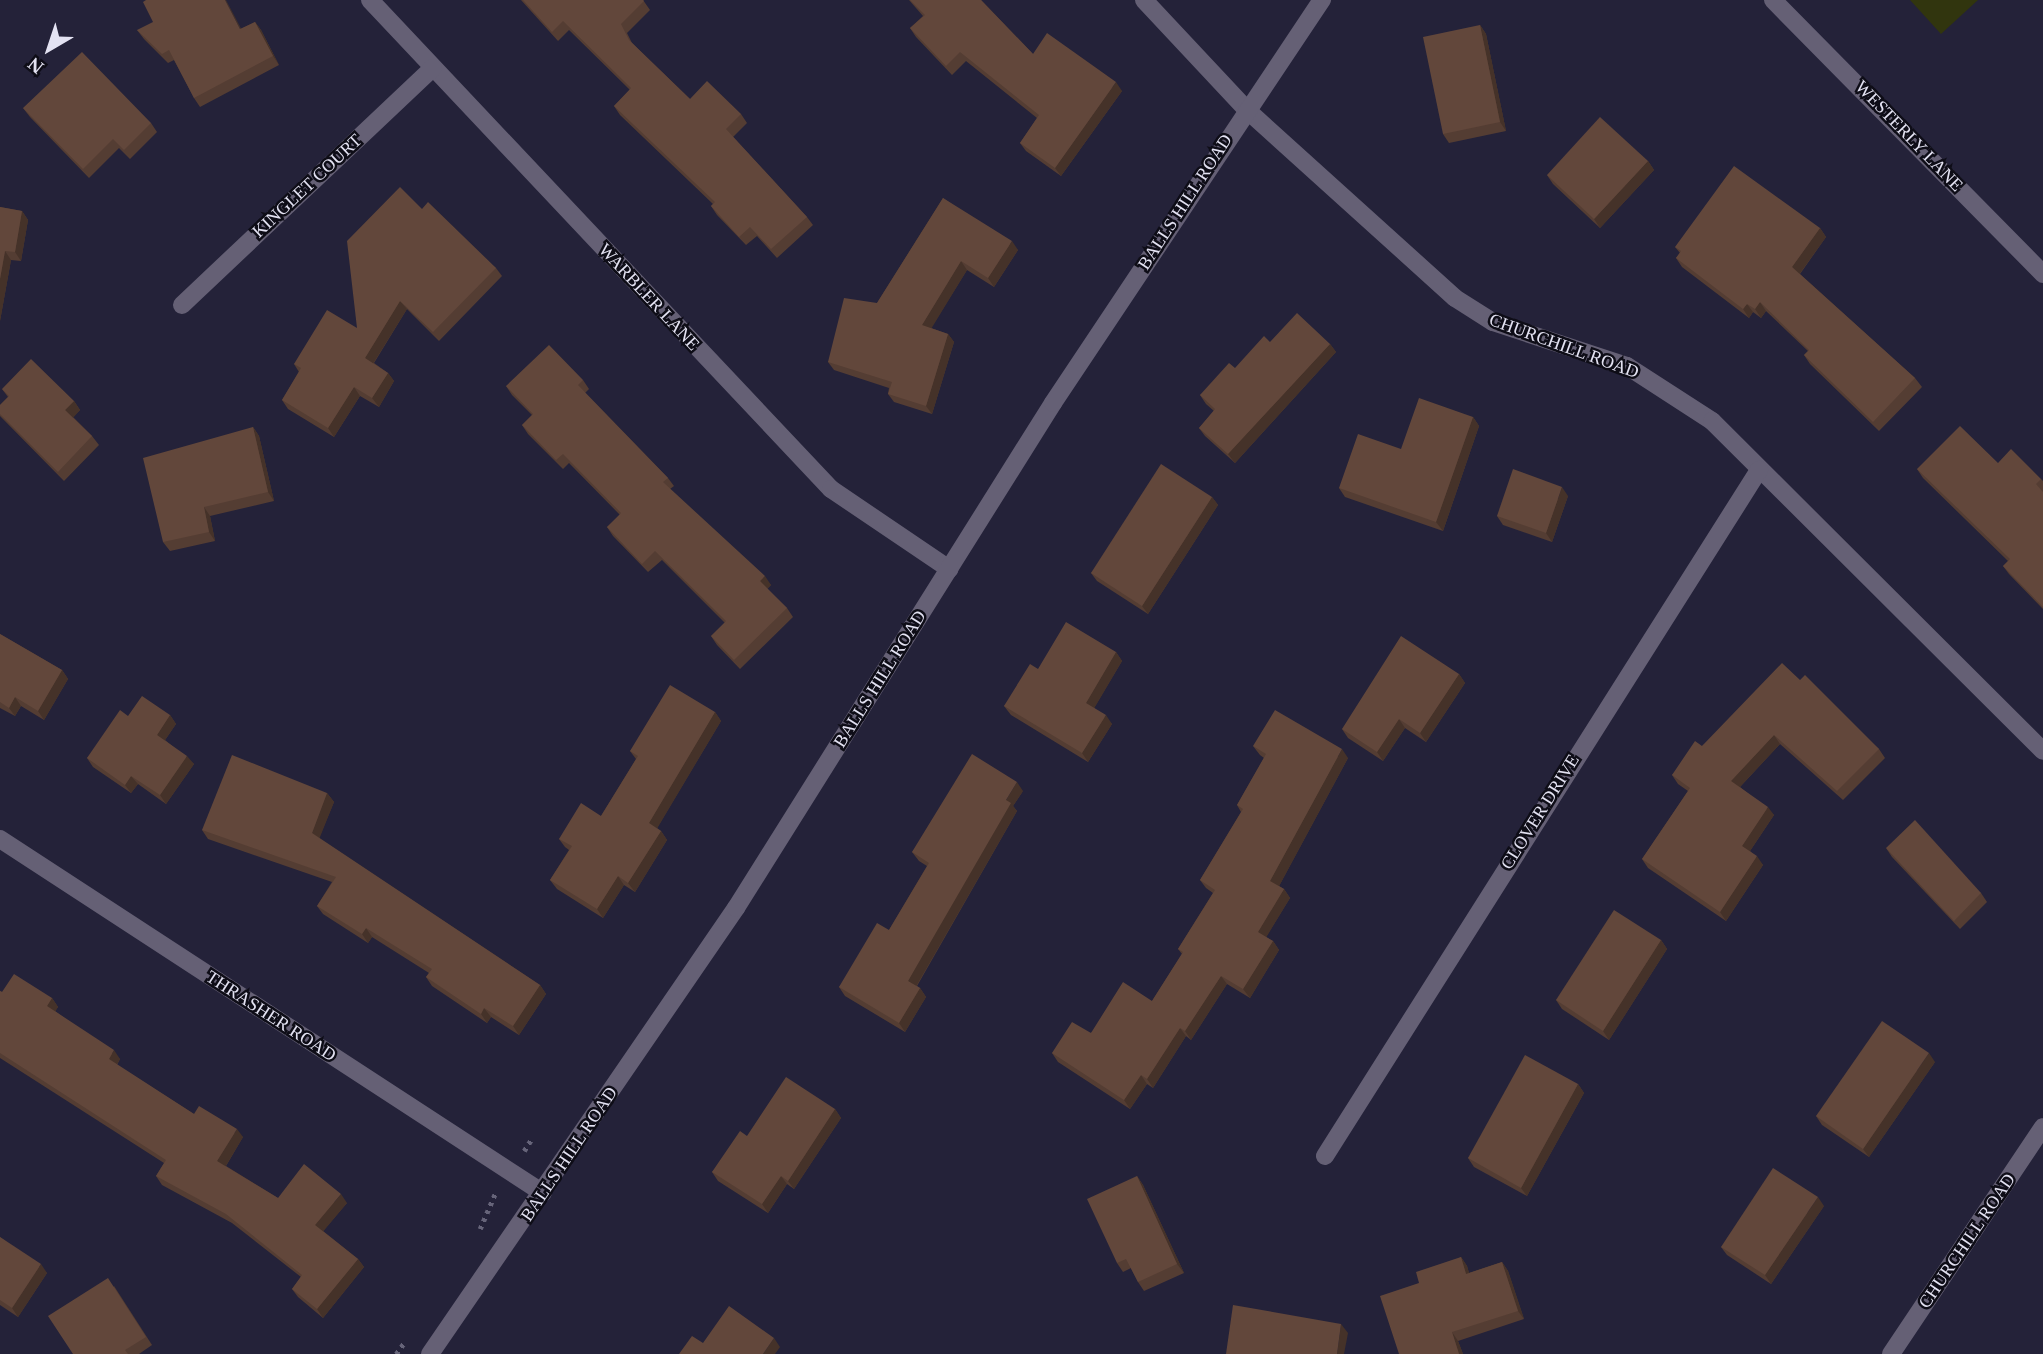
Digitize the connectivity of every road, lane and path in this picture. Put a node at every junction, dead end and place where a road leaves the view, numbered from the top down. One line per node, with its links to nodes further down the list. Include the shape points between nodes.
1 (370, 0): 5 (street, WARBLER LANE)
2 (1144, 0): 6 (street, CHURCHILL ROAD)
3 (1322, 0): 6 (street, BALLS HILL ROAD)
4 (1773, 0): 7 (street, WESTERLY LANE)
5 (433, 68): 8 (street, KINGLET COURT); 10 (street, WARBLER LANE, via 831,489)
6 (1247, 110): 9 (street, CHURCHILL ROAD, via 1455,298 1493,322 1627,366 1672,390); 10 (street, BALLS HILL ROAD)
7 (2043, 274)
8 (183, 305)
9 (1759, 470): 11 (street, CHURCHILL ROAD); 15 (street, CLOVER DRIVE)
10 (949, 569): 17 (street, BALLS HILL ROAD, via 736,908)
11 (2043, 751)
12 (0, 839): 16 (street, THRASHER ROAD)
13 (2043, 1127): 22 (street, CHURCHILL ROAD)
14 (531, 1140): 16 (path)
15 (1325, 1156)
16 (510, 1171): 17 (street, THRASHER ROAD); 18 (path, via 483,1211)
17 (543, 1193): 21 (street, BALLS HILL ROAD)
18 (477, 1237)
19 (412, 1331): 20 (path)
20 (396, 1354)
21 (430, 1354)
22 (1891, 1354)

